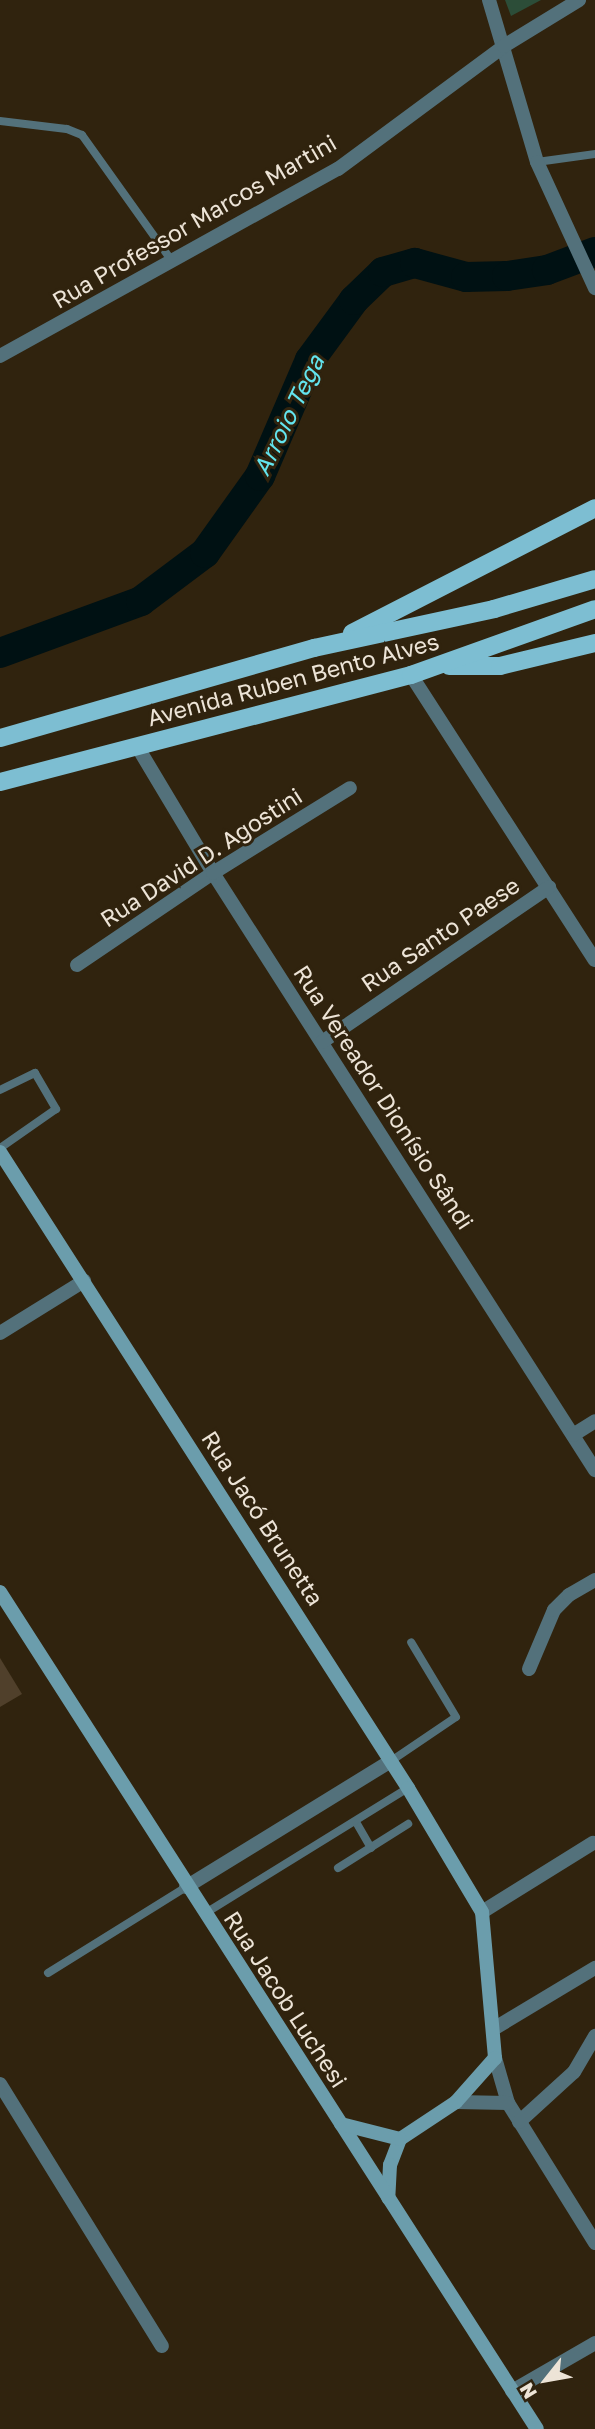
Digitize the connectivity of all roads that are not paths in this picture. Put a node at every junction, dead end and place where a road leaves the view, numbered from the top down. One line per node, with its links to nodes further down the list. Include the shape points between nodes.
1 (489, 0): 3 (street)
2 (579, 0): 3 (street, Rua Professor Marcos Martini)
3 (504, 46): 6 (street); 7 (street, Rua Professor Marcos Martini, via 338,169)
4 (0, 121): 7 (lane, via 67,128 82,135)
5 (595, 154): 6 (lane)
6 (537, 162): 8 (street)
7 (172, 261): 9 (street, Rua Professor Marcos Martini)
8 (592, 281)
9 (0, 356)
10 (595, 508): 14 (main road)
11 (595, 579): 14 (main road, Avenida Ruben Bento Alves, via 494,609)
12 (595, 609): 15 (main road, Avenida Ruben Bento Alves)
13 (595, 643): 15 (main road, via 500,666)
14 (314, 648): 17 (main road, Avenida Ruben Bento Alves)
15 (442, 665): 16 (main road, Avenida Ruben Bento Alves)
16 (411, 675): 18 (main road, Avenida Ruben Bento Alves); 22 (street)
17 (0, 738)
18 (137, 746): 19 (main road, Avenida Ruben Bento Alves); 21 (street, Rua Vereador Dionísio Sândi)
19 (0, 782)
20 (350, 788): 21 (street, Rua David D. Agostini)
21 (213, 873): 24 (street, Rua David D. Agostini); 25 (street, Rua Vereador Dionísio Sândi)
22 (549, 887): 23 (street); 25 (street, Rua Santo Paese)
23 (595, 960)
24 (77, 965)
25 (322, 1042): 31 (street, Rua Vereador Dionísio Sândi)
26 (0, 1090): 27 (lane, via 35,1073 56,1109)
27 (0, 1150): 28 (street, Rua Jacó Brunetta)
28 (84, 1282): 29 (street); 38 (street, Rua Jacó Brunetta)
29 (0, 1333)
30 (595, 1421): 31 (street)
31 (573, 1435): 32 (street, Rua Vereador Dionísio Sândi)
32 (595, 1470)
33 (595, 1580): 37 (street, via 569,1595 554,1611)
34 (0, 1592): 35 (street, Rua Jacob Luchesi)
35 (4, 1608): 45 (street, Rua Jacob Luchesi)
36 (411, 1642): 38 (lane, via 456,1717)
37 (529, 1669)
38 (391, 1761): 39 (street, Rua Jacó Brunetta); 45 (street)
39 (408, 1788): 40 (lane); 46 (street, Rua Jacó Brunetta)
40 (356, 1822): 43 (lane); 47 (lane)
41 (408, 1824): 43 (lane)
42 (593, 1843): 46 (street)
43 (371, 1848): 44 (lane)
44 (338, 1868)
45 (186, 1887): 47 (street, Rua Jacob Luchesi); 49 (lane)
46 (482, 1912): 50 (street)
47 (204, 1914): 57 (street, Rua Jacob Luchesi)
48 (595, 1968): 50 (street)
49 (48, 1973)
50 (495, 2028): 52 (street)
51 (595, 2036): 56 (street, via 575,2072)
52 (495, 2058): 54 (street); 55 (street)
53 (0, 2084): 62 (street)
54 (456, 2102): 55 (street); 58 (street)
55 (508, 2103): 56 (street)
56 (519, 2122): 60 (street)
57 (341, 2124): 58 (street); 59 (street, Rua Jacob Luchesi)
58 (400, 2139): 59 (street, via 390,2165)
59 (388, 2198): 63 (street, Rua Jacob Luchesi)
60 (595, 2244)
61 (595, 2343): 63 (street)
62 (162, 2346)
63 (512, 2390): 64 (street, Rua Jacob Luchesi)
64 (537, 2429)

